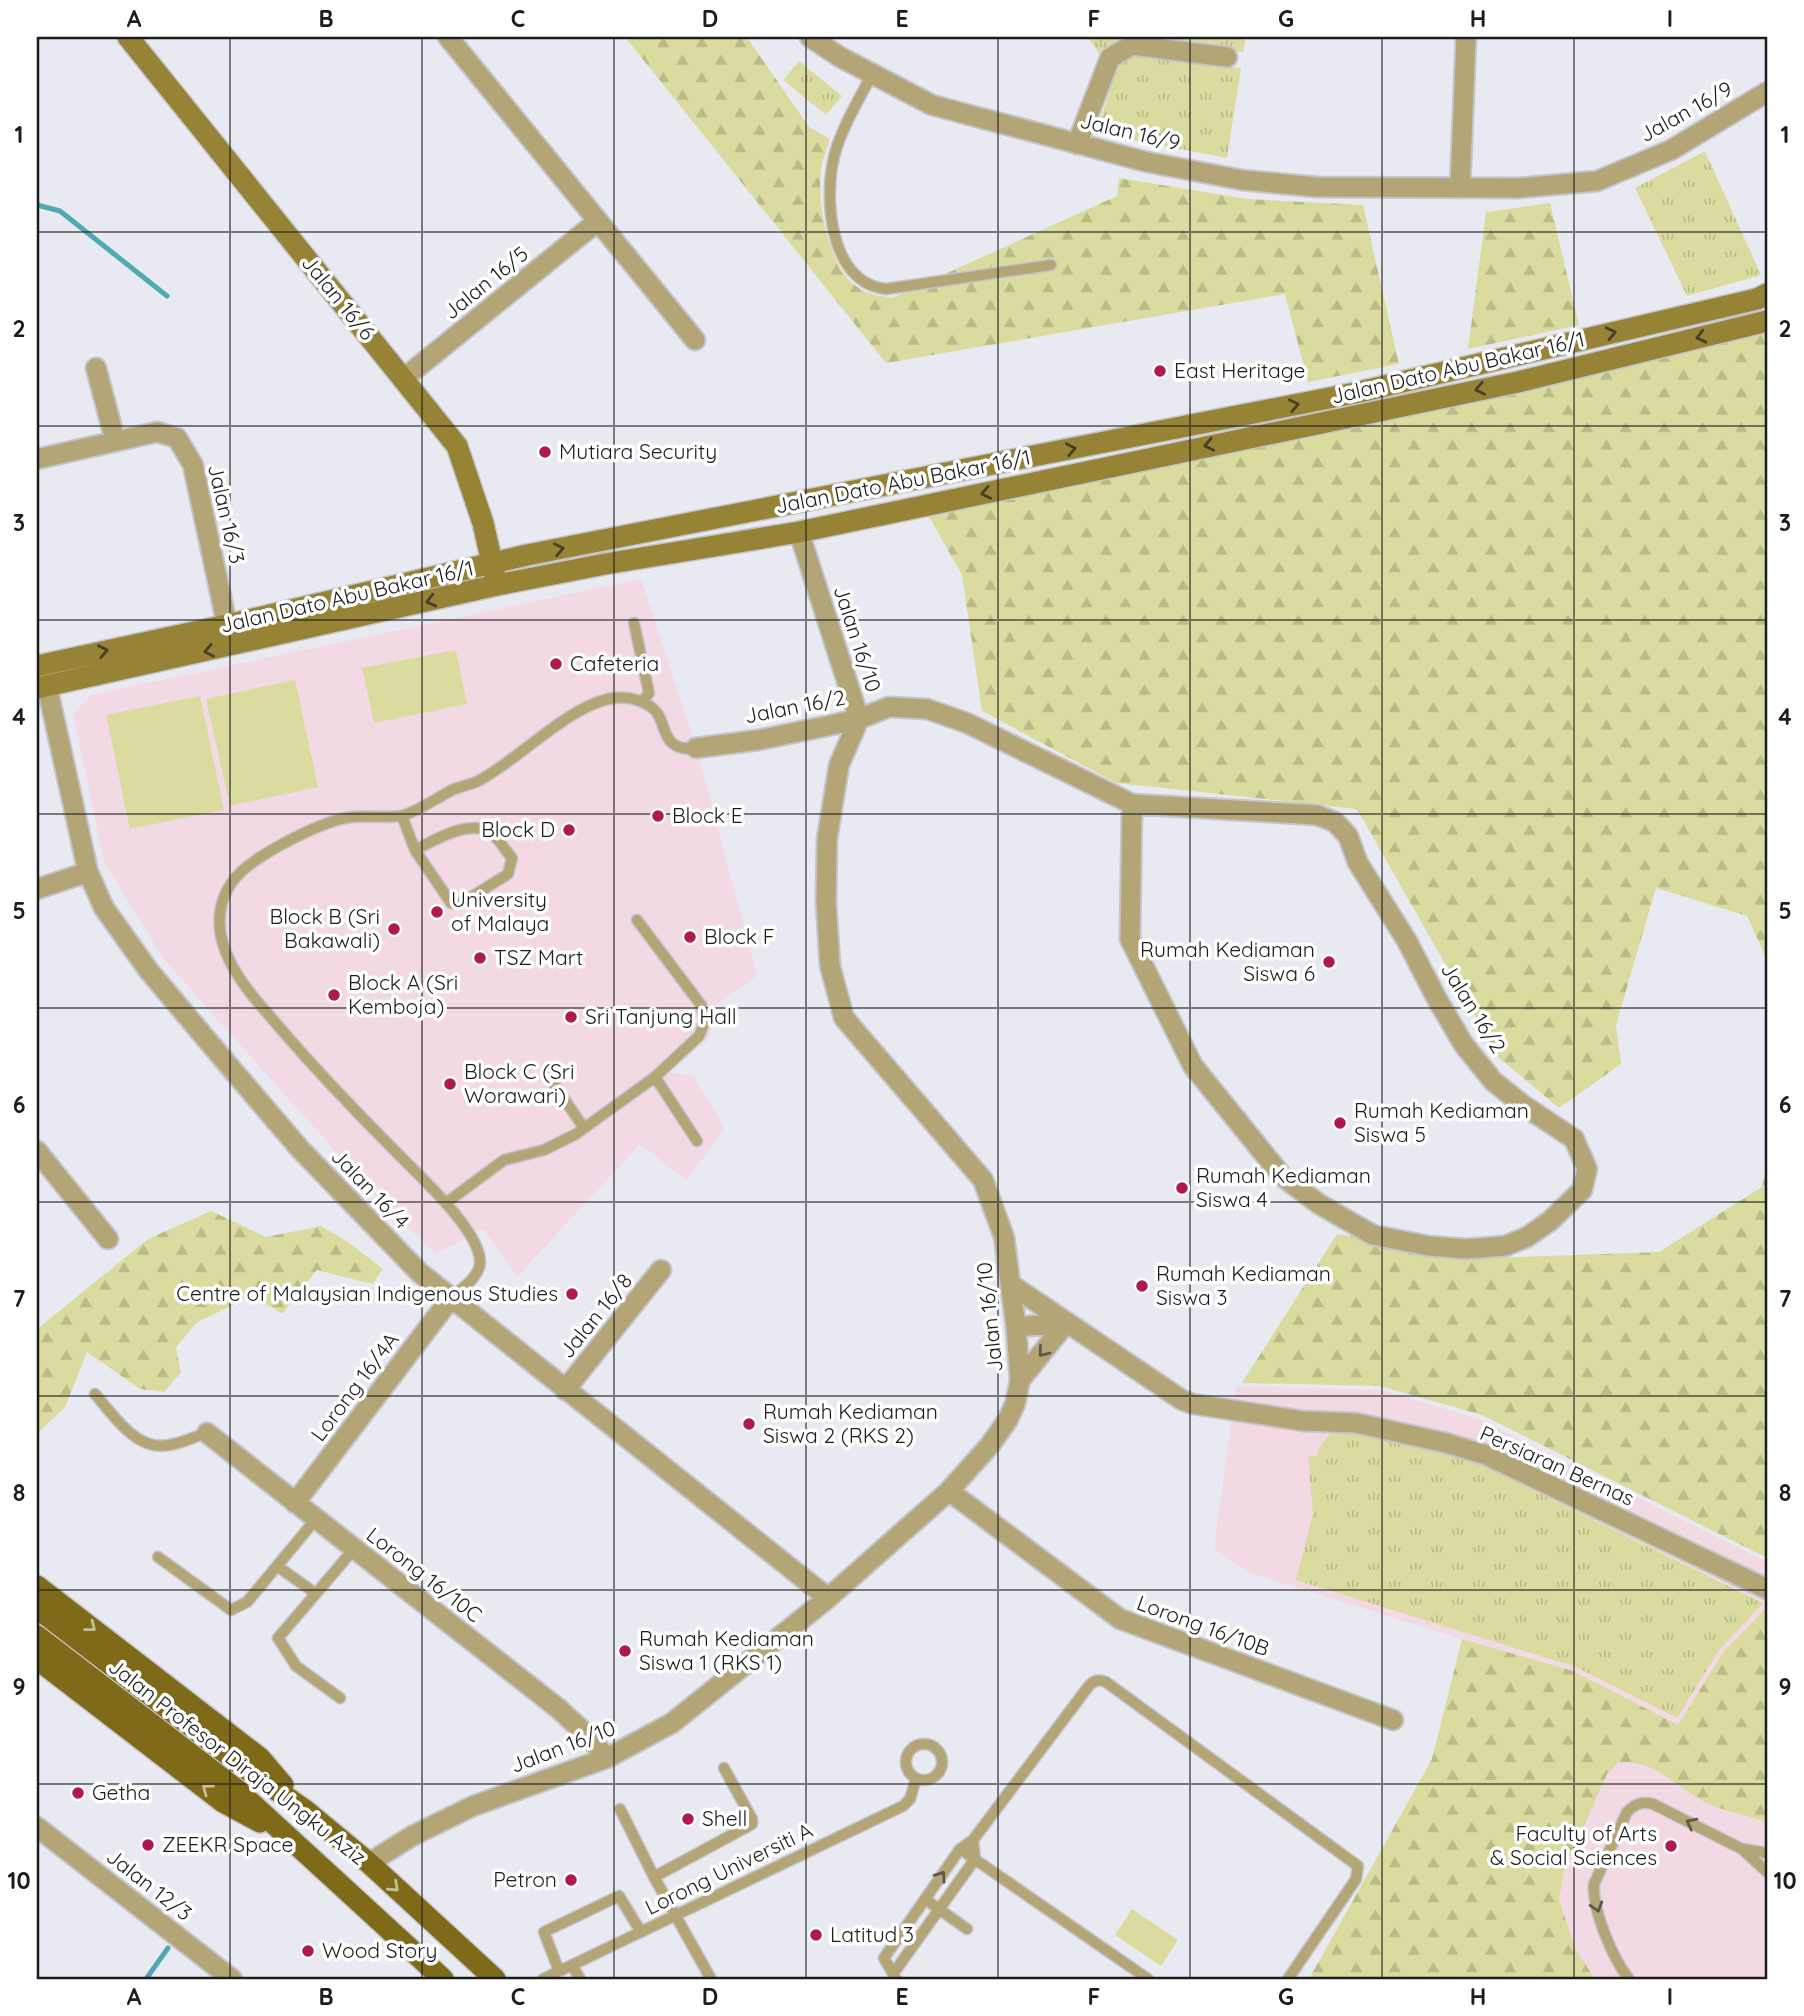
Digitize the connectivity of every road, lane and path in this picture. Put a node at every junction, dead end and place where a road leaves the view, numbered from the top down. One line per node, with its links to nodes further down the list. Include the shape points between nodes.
1 (128, 37): 16 (main road, Jalan 16/6)
2 (448, 37): 10 (street)
3 (810, 37): 6 (street, Jalan 16/9)
4 (1466, 37): 9 (street)
5 (1227, 57): 8 (street, via 1132,45 1110,58)
6 (872, 74): 8 (street, Jalan 16/9, via 932,105); 11 (lane, via 836,151 829,194 837,245 857,276 866,284 886,289)
7 (1767, 92): 9 (street, Jalan 16/9, via 1671,150 1597,181)
8 (1077, 144): 9 (street, Jalan 16/9, via 1242,180 1317,187)
9 (1460, 188)
10 (598, 221): 14 (street); 16 (street, Jalan 16/5)
11 (1051, 265)
12 (1767, 294): 20 (main road, Jalan Dato Abu Bakar 16/1, one-way to 12, via 1355,393)
13 (1767, 321): 19 (main road, Jalan Dato Abu Bakar 16/1, one-way to 19, via 1518,382)
14 (695, 340)
15 (96, 368): 17 (street)
16 (403, 379): 20 (main road, Jalan 16/6, via 457,446)
17 (115, 440): 18 (street, Jalan 16/3); 23 (street, Jalan 16/3, via 157,432 177,438 193,465)
18 (37, 459)
19 (799, 532): 21 (main road, Jalan Dato Abu Bakar 16/1); 27 (street, Jalan 16/10)
20 (492, 563): 21 (main road, Jalan 16/6); 23 (main road, Jalan Dato Abu Bakar 16/1)
21 (497, 585): 25 (main road, Jalan Dato Abu Bakar 16/1, one-way to 25)
22 (634, 623): 26 (lane, via 649,692)
23 (227, 625): 24 (main road, Jalan Dato Abu Bakar 16/1, one-way to 23)
24 (37, 666)
25 (42, 687): 32 (street, Jalan 16/4)
26 (643, 701): 28 (lane, via 657,713 670,742 681,749); 30 (lane, via 617,697 600,701 478,781)
27 (859, 719): 28 (street, Jalan 16/2); 29 (street, Jalan 16/2, via 889,707 927,709 967,723); 43 (street, Jalan 16/10, via 839,765 827,839 830,966 844,1017 983,1180 1004,1237)
28 (696, 748)
29 (1132, 804): 29 (street, Jalan 16/2, via 1130,939 1194,1066 1282,1176 1373,1235 1466,1249 1505,1246 1527,1237 1582,1190 1587,1169 1574,1139 1493,1081 1464,1045 1348,836 1335,821 1317,815)
30 (402, 816): 31 (lane); 40 (lane, via 349,817 324,824 261,857 227,887 220,926 223,945 246,987 326,1082)
31 (415, 850): 31 (lane, via 441,837 480,827 492,833 512,858 508,874 460,904 451,903)
32 (88, 872): 33 (street); 44 (street, Jalan 16/4, via 104,908 149,971 241,1080 358,1211)
33 (37, 889)
34 (637, 920): 36 (lane, via 701,1005 705,1021 699,1036)
35 (547, 1074): 37 (lane)
36 (655, 1077): 37 (lane); 38 (lane)
37 (584, 1128): 40 (lane, via 544,1150 504,1160)
38 (697, 1141)
39 (37, 1151): 41 (street)
40 (446, 1203): 44 (lane, via 470,1236 481,1265)
41 (108, 1239)
42 (661, 1270): 48 (street, Jalan 16/8)
43 (1010, 1284): 45 (street, Persiaran Bernas); 46 (street, Jalan 16/10)
44 (451, 1298): 48 (street, Jalan 16/4); 52 (street, Lorong 16/4A)
45 (1066, 1323): 46 (street); 47 (street, one-way to 47); 58 (street, Persiaran Bernas, via 1182,1400 1303,1421 1356,1423 1486,1455)
46 (1016, 1328): 47 (street, Jalan 16/10)
47 (1020, 1380): 51 (street, Jalan 16/10, via 1007,1422)
48 (565, 1390): 60 (street, Jalan 16/4)
49 (95, 1394): 50 (lane, via 132,1434 151,1445 169,1445)
50 (207, 1433): 52 (street, Lorong 16/10C)
51 (949, 1491): 60 (street, Jalan 16/10); 65 (street, Lorong 16/10B, via 1119,1619)
52 (295, 1503): 53 (street, Lorong 16/10C)
53 (316, 1518): 54 (street, Lorong 16/10C); 56 (lane)
54 (354, 1549): 59 (lane); 66 (street, Lorong 16/10C, via 559,1709)
55 (158, 1557): 56 (lane, via 231,1610 247,1602)
56 (277, 1566): 59 (lane)
57 (37, 1586): 69 (main road, one-way to 69, via 260,1758)
58 (1765, 1590)
59 (315, 1593): 64 (lane, via 278,1638 296,1666)
60 (828, 1598): 66 (street, Jalan 16/10, via 672,1723)
61 (37, 1608): 69 (main road, Jalan Profesor Diraja Ungku Aziz)
62 (37, 1636): 72 (main road, Jalan Profesor Diraja Ungku Aziz, via 236,1789)
63 (37, 1660): 72 (main road, one-way to 63, via 223,1802)
64 (340, 1698)
65 (1392, 1720)
66 (607, 1758): 78 (street, Jalan 16/10, via 473,1806)
67 (724, 1768): 80 (lane, via 752,1824)
68 (916, 1779): 83 (lane, Lorong Universiti A, via 903,1806)
69 (306, 1810): 78 (main road, Jalan Profesor Diraja Ungku Aziz)
70 (620, 1810): 80 (lane)
71 (37, 1827): 89 (street, Jalan 12/3)
72 (287, 1836): 90 (main road, Jalan Profesor Diraja Ungku Aziz)
73 (973, 1840): 74 (lane); 77 (lane); 96 (lane, via 1093,1681 1107,1682 1358,1866 1356,1879)
74 (960, 1849): 77 (lane); 81 (lane, one-way to 74)
75 (1742, 1849): 76 (lane); 79 (lane); 97 (lane, one-way to 97, via 1653,1804 1639,1803 1627,1812 1594,1884 1593,1896)
76 (1767, 1853)
77 (975, 1860): 82 (lane); 95 (lane)
78 (369, 1863): 91 (main road, Jalan Profesor Diraja Ungku Aziz, one-way to 91)
79 (1767, 1872)
80 (654, 1877): 83 (lane)
81 (925, 1899): 82 (lane); 88 (lane, via 884,1958)
82 (939, 1909): 84 (lane); 88 (lane)
83 (677, 1916): 85 (lane, Lorong Universiti A); 94 (lane)
84 (967, 1929)
85 (641, 1932): 86 (lane, Lorong Universiti A); 87 (lane, via 619,1896 544,1932)
86 (572, 1965): 87 (lane, Lorong Universiti A); 93 (lane)
87 (559, 1971): 92 (lane, Lorong Universiti A)
88 (895, 1976)
89 (232, 1979)
90 (443, 1979)
91 (495, 1979)
92 (543, 1979)
93 (580, 1979)
94 (711, 1979)
95 (1148, 1979)
96 (1288, 1979)
97 (1629, 1979)

